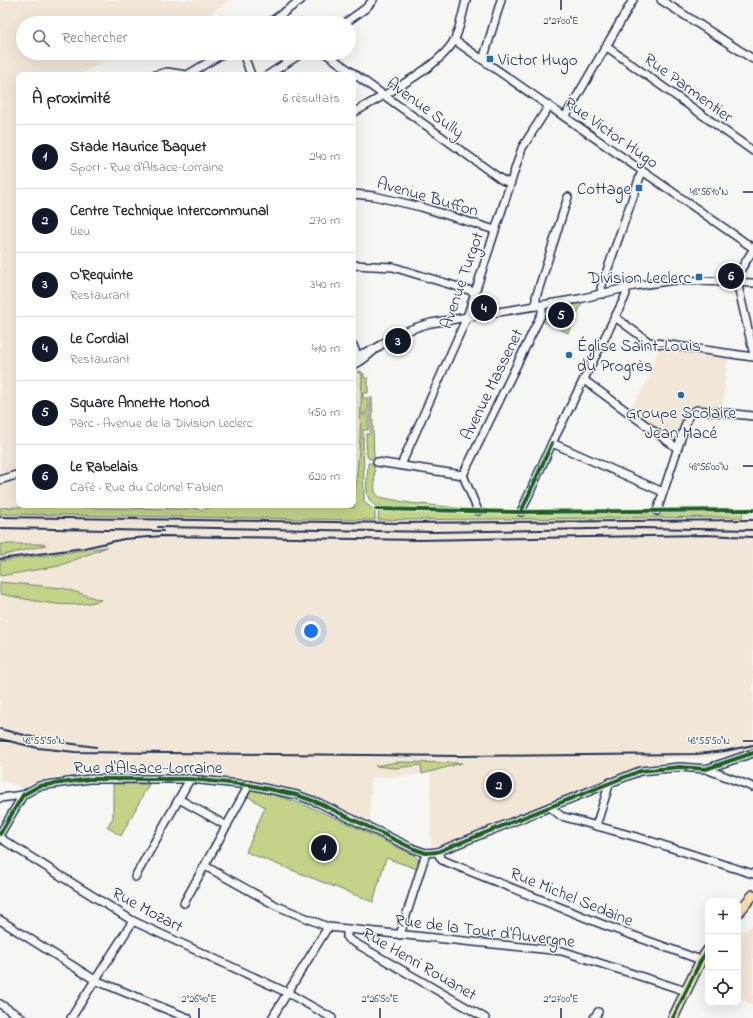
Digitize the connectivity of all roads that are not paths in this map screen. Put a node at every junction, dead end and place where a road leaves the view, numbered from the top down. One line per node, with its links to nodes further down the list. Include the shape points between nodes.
1 (301, 0): 7 (street)
2 (373, 0): 8 (street)
3 (466, 0): 9 (street)
4 (501, 0): 16 (street)
5 (633, 0): 10 (street)
6 (661, 0): 11 (street)
7 (279, 16)
8 (355, 16)
9 (454, 40): 16 (street, Rue Victor Hugo); 22 (street, via 426,69)
10 (607, 47): 25 (street); 26 (street, Rue Parmentier)
11 (753, 59)
12 (212, 60): 17 (street)
13 (246, 60): 18 (street)
14 (291, 60): 19 (street)
15 (335, 60): 20 (street, Avenue Sully)
16 (483, 60): 23 (street, Rue Victor Hugo)
17 (191, 72)
18 (250, 72)
19 (273, 72)
20 (351, 72)
21 (356, 75): 22 (street, Avenue Sully)
22 (383, 95): 24 (street); 28 (street, Avenue Sully, via 502,180)
23 (549, 106): 25 (street, Rue Victor Hugo); 28 (street, Avenue Turgot, via 522,148)
24 (356, 111)
25 (565, 117): 27 (street, Rue Victor Hugo)
26 (753, 151)
27 (642, 170): 32 (street, Rue Victor Hugo); 38 (street, via 601,288)
28 (510, 183): 31 (street, Avenue Turgot)
29 (356, 194): 31 (street, Avenue Buffon, via 401,202)
30 (568, 197): 39 (street, Avenue Massenet, via 536,297)
31 (494, 230): 37 (street, Avenue Turgot)
32 (753, 249): 34 (street, via 737,275)
33 (356, 265): 37 (street, via 393,267)
34 (737, 283): 35 (street); 36 (street, via 679,280); 43 (street)
35 (753, 283)
36 (625, 288): 38 (street); 41 (street, via 626,294)
37 (475, 292): 40 (street, Avenue Turgot)
38 (603, 294): 39 (street)
39 (539, 306): 40 (street); 54 (street, Avenue Massenet, via 542,313)
40 (466, 317): 42 (street, via 416,327); 52 (street, Avenue Turgot)
41 (615, 317): 45 (street, via 649,342); 47 (street)
42 (377, 348): 44 (street); 46 (street)
43 (753, 351)
44 (356, 356)
45 (753, 357)
46 (356, 364)
47 (584, 380): 49 (street); 50 (street)
48 (753, 416): 50 (street, via 693,411)
49 (552, 443): 56 (street); 59 (street)
50 (677, 448): 56 (street)
51 (377, 462): 52 (street)
52 (401, 465): 54 (street)
53 (16, 475): 55 (street)
54 (463, 475): 57 (street)
55 (0, 480)
56 (663, 492): 58 (street)
57 (478, 511)
58 (657, 511)
59 (521, 512)
60 (753, 753): 61 (street)
61 (706, 769): 63 (street, via 655,769); 65 (street)
62 (190, 779): 64 (street, Rue d'Alsace-Lorraine); 66 (street, Rue d'Alsace-Lorraine, via 68,781 40,786); 68 (street)
63 (610, 782): 69 (street); 71 (street)
64 (249, 784): 70 (street); 75 (street, Rue d'Alsace-Lorraine, via 319,802 414,850)
65 (753, 787)
66 (23, 795): 67 (street); 72 (street)
67 (0, 798)
68 (179, 799): 70 (street); 78 (street)
69 (550, 807): 71 (street, via 562,816); 74 (street)
70 (227, 826): 76 (street)
71 (596, 826): 77 (street)
72 (0, 834)
73 (0, 838): 83 (street, Rue Mozart)
74 (437, 852): 75 (street); 88 (street, Rue Michel Sedaine, via 442,860 604,925)
75 (426, 853): 86 (street)
76 (205, 866): 80 (street); 84 (street, via 277,906)
77 (753, 874)
78 (135, 877)
79 (753, 895): 81 (main road)
80 (184, 903)
81 (741, 909)
82 (0, 920): 89 (street)
83 (133, 921): 89 (street); 90 (street, Rue Mozart)
84 (328, 928): 85 (street, Rue de la Tour d'Auvergne); 90 (street)
85 (347, 929): 86 (street, Rue de la Tour d'Auvergne); 98 (street, Rue Henri Rouanet, via 347,938 350,940)
86 (400, 935): 91 (street, Rue de la Tour d'Auvergne, via 562,951)
87 (705, 954): 88 (main road)
88 (701, 960): 91 (main road)
89 (95, 980): 94 (street); 95 (street)
90 (288, 992): 96 (street); 97 (street, Rue Mozart)
91 (686, 992): 99 (main road)
92 (0, 1004): 93 (street)
93 (22, 1018)
94 (71, 1018)
95 (188, 1018)
96 (272, 1018)
97 (332, 1018)
98 (485, 1018)
99 (673, 1018)

